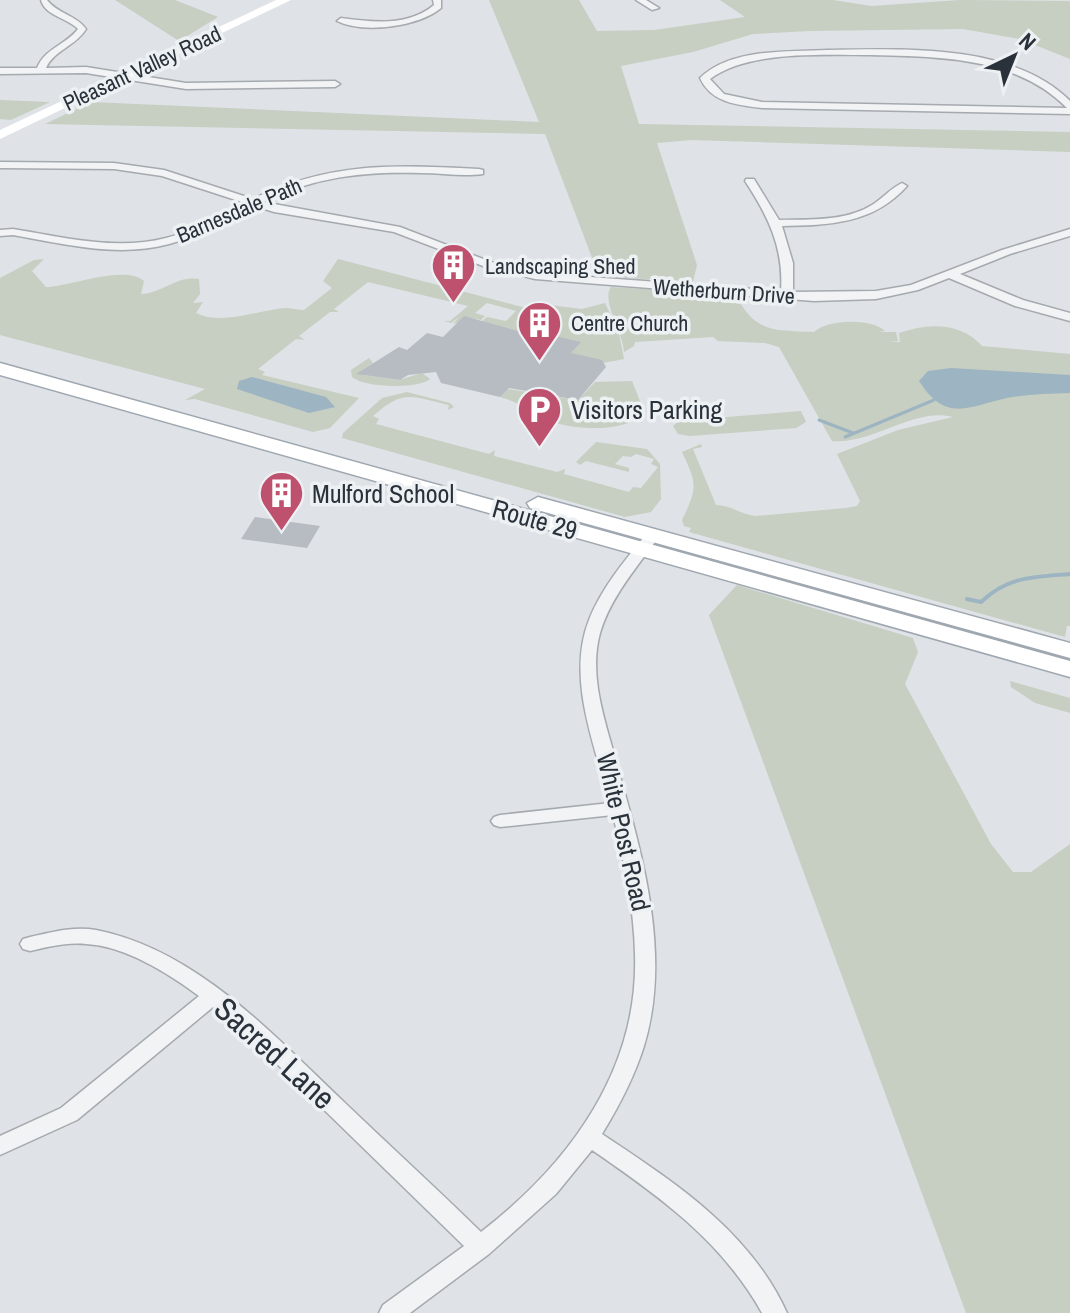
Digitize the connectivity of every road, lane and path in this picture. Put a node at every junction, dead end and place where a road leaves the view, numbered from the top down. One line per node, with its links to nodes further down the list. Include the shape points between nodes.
1 (285, 0): 9 (main road, Pleasant Valley Road)
2 (437, 0): 6 (street, via 435,10 416,18)
3 (640, 0): 5 (street)
4 (44, 2): 7 (street, via 82,29 75,40 44,59)
5 (655, 8)
6 (341, 21)
7 (41, 68): 8 (street); 9 (street)
8 (0, 71)
9 (124, 76): 10 (street, via 186,86); 12 (main road, Pleasant Valley Road)
10 (335, 84)
11 (1070, 108): 11 (street, via 1056,93 1019,74 939,54 744,59 714,67 705,78 720,95 762,105)
12 (0, 135)
13 (0, 165): 17 (street, Wetherburn Drive, via 141,169)
14 (479, 172): 17 (street, Barnesdale Path, via 348,172 301,182)
15 (750, 181): 18 (street)
16 (902, 186): 18 (street, via 884,205 863,215)
17 (255, 203): 20 (street, Barnesdale Path, via 188,235 145,245 98,246); 22 (street, Wetherburn Drive, via 396,229 487,264 535,276)
18 (778, 223): 22 (street, via 789,262)
19 (1070, 232): 21 (street, Wetherburn Drive)
20 (0, 233)
21 (949, 274): 22 (street, Wetherburn Drive, via 876,295); 23 (street)
22 (787, 296)
23 (1070, 317)
24 (0, 354): 26 (main road, Route 29)
25 (0, 369): 26 (main road, Route 29)
26 (648, 542): 27 (main road, Route 29); 28 (main road, Route 29); 29 (street, White Post Road, via 602,609 589,649 591,697)
27 (1070, 651)
28 (1070, 669)
29 (620, 808): 30 (street); 33 (street, White Post Road, via 642,896 646,978 631,1049)
30 (500, 821)
31 (30, 944): 32 (street, Sacred Lane, via 66,936 102,939 171,969)
32 (213, 996): 34 (street, via 69,1114); 35 (street, Sacred Lane)
33 (589, 1137): 35 (street, White Post Road, via 545,1189); 37 (street, via 708,1220 744,1260)
34 (0, 1146)
35 (481, 1247): 36 (street, White Post Road)
36 (391, 1313)
37 (775, 1313)

